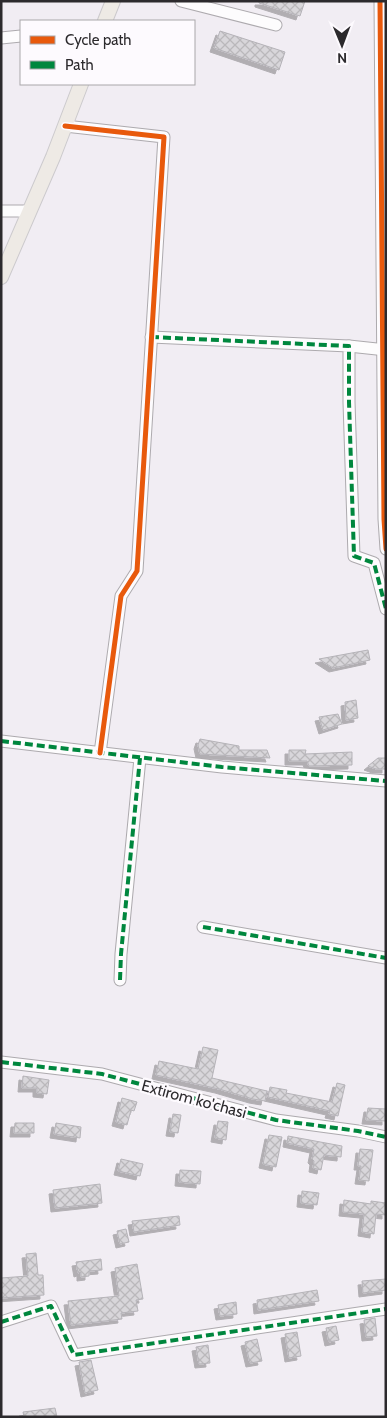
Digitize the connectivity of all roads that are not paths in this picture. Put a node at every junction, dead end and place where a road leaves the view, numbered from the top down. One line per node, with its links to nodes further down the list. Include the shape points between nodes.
1 (113, 1): 4 (main road)
2 (181, 1): 5 (street)
3 (380, 1): 15 (street)
4 (105, 20)
5 (276, 25)
6 (20, 36): 7 (street)
7 (1, 38)
8 (81, 85): 9 (main road)
9 (65, 126): 11 (main road); 13 (street, via 164,137)
10 (1, 211): 11 (street)
11 (30, 211): 12 (main road)
12 (1, 277)
13 (151, 337): 14 (street); 19 (street, via 137,571 121,596)
14 (349, 346): 15 (street); 17 (street, via 354,556 374,563)
15 (384, 350): 16 (street)
16 (386, 549)
17 (386, 609)
18 (1, 741): 19 (street)
19 (100, 753): 20 (street)
20 (140, 758): 21 (street); 24 (street)
21 (386, 781)
22 (204, 926): 23 (street)
23 (386, 958)
24 (120, 980)
25 (1, 1062): 26 (street, Extirom ko'chasi, via 102,1074 276,1120)
26 (386, 1137)
27 (386, 1308): 28 (street, via 74,1355 52,1306)
28 (1, 1322)

